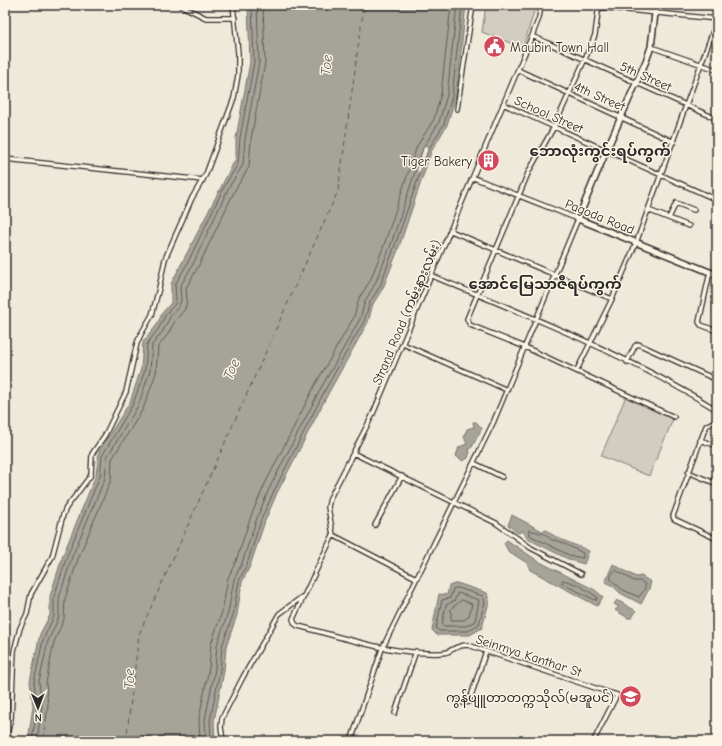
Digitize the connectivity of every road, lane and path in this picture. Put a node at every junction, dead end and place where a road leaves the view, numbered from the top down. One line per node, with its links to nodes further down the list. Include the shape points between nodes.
1 (180, 5): 9 (street, via 206,18)
2 (233, 5): 9 (street)
3 (472, 5): 21 (street)
4 (541, 5): 11 (street, Strand Road (ကမ်းနားလမ်း))
5 (578, 5): 7 (street)
6 (656, 5): 8 (main road)
7 (599, 6): 8 (street); 13 (street, via 595,35)
8 (655, 12): 10 (street); 12 (main road)
9 (235, 18): 30 (street, via 238,67 234,98)
10 (717, 19): 14 (street)
11 (532, 36): 13 (street, 5th Street); 15 (street, Strand Road (ကမ်းနားလမ်း))
12 (651, 47): 14 (street); 17 (main road)
13 (585, 59): 17 (street, 5th Street); 18 (street)
14 (701, 64): 16 (street); 20 (street)
15 (518, 70): 18 (street, 4th Street); 19 (street, Strand Road (ကမ်းနားလမ်း))
16 (717, 70)
17 (636, 83): 20 (street, 5th Street); 22 (main road)
18 (569, 93): 22 (street, 4th Street); 24 (street)
19 (503, 104): 24 (street, School Street); 29 (street, Strand Road (ကမ်းနားလမ်း))
20 (687, 105): 23 (street, 5th Street); 25 (street)
21 (457, 109)
22 (621, 116): 25 (street, 4th Street); 26 (main road)
23 (717, 119)
24 (554, 127): 26 (street, School Street); 31 (street)
25 (674, 142): 28 (street)
26 (606, 151): 28 (street, School Street); 36 (main road)
27 (5, 158): 30 (street)
28 (661, 176): 32 (street, School Street); 33 (street)
29 (474, 178): 31 (street, Pagoda Road); 38 (street, Strand Road (ကမ်းနားလမ်း))
30 (203, 180): 79 (street, via 172,238 152,315 140,334 126,392 105,435 92,454 91,475 66,508 50,561 31,594 14,651 11,719)
31 (518, 196): 36 (street, Pagoda Road); 40 (street)
32 (717, 200)
33 (648, 210): 35 (street); 39 (street)
34 (694, 210): 35 (street, via 676,203)
35 (669, 218): 37 (street)
36 (578, 219): 39 (main road, Pagoda Road); 42 (street)
37 (689, 226)
38 (451, 231): 40 (street); 44 (street, Strand Road (ကမ်းနားလမ်း))
39 (636, 242): 41 (main road, Pagoda Road); 46 (street)
40 (495, 250): 42 (street); 45 (street)
41 (710, 272): 43 (main road, Pagoda Road); 48 (street, via 699,322)
42 (555, 275): 46 (street); 47 (street)
43 (717, 275)
44 (432, 276): 45 (street); 49 (street, Strand Road (ကမ်းနားလမ်း))
45 (476, 294): 47 (street); 51 (street, via 466,319 468,322)
46 (612, 299): 50 (street)
47 (536, 320): 50 (street); 51 (street)
48 (717, 331)
49 (403, 344): 55 (street); 61 (street, Strand Road (ကမ်းနားလမ်း))
50 (590, 344): 52 (street); 53 (street)
51 (525, 346): 53 (street); 55 (street)
52 (627, 362): 54 (street, via 634,346 638,344); 56 (street)
53 (576, 370): 57 (street)
54 (717, 380)
55 (507, 390): 62 (street)
56 (717, 410)
57 (674, 417)
58 (717, 420): 59 (street, via 707,424)
59 (700, 440): 60 (street); 63 (street)
60 (717, 446)
61 (353, 453): 64 (street); 69 (street, Strand Road (ကမ်းနားလမ်း), via 330,498 328,507)
62 (474, 463): 65 (street); 67 (street)
63 (688, 472): 66 (street); 70 (street, via 673,517)
64 (402, 476): 67 (street); 68 (street)
65 (502, 477)
66 (717, 484)
67 (454, 501): 71 (street, via 496,523 531,548); 72 (street)
68 (376, 525)
69 (333, 535): 72 (street); 73 (street)
70 (717, 539)
71 (581, 574)
72 (416, 578): 74 (street)
73 (304, 595): 74 (street, Seinmya Kanthar St, via 294,616 293,622 298,626); 80 (street, via 280,614 242,677 222,718)
74 (382, 649): 75 (street, Seinmya Kanthar St); 81 (street)
75 (416, 651): 76 (street, Seinmya Kanthar St, via 444,653 459,645); 78 (street)
76 (486, 651): 77 (street, via 469,702); 82 (street, Seinmya Kanthar St, via 617,695)
77 (452, 700)
78 (395, 713)
79 (5, 741)
80 (223, 741)
81 (350, 741)
82 (594, 741)

